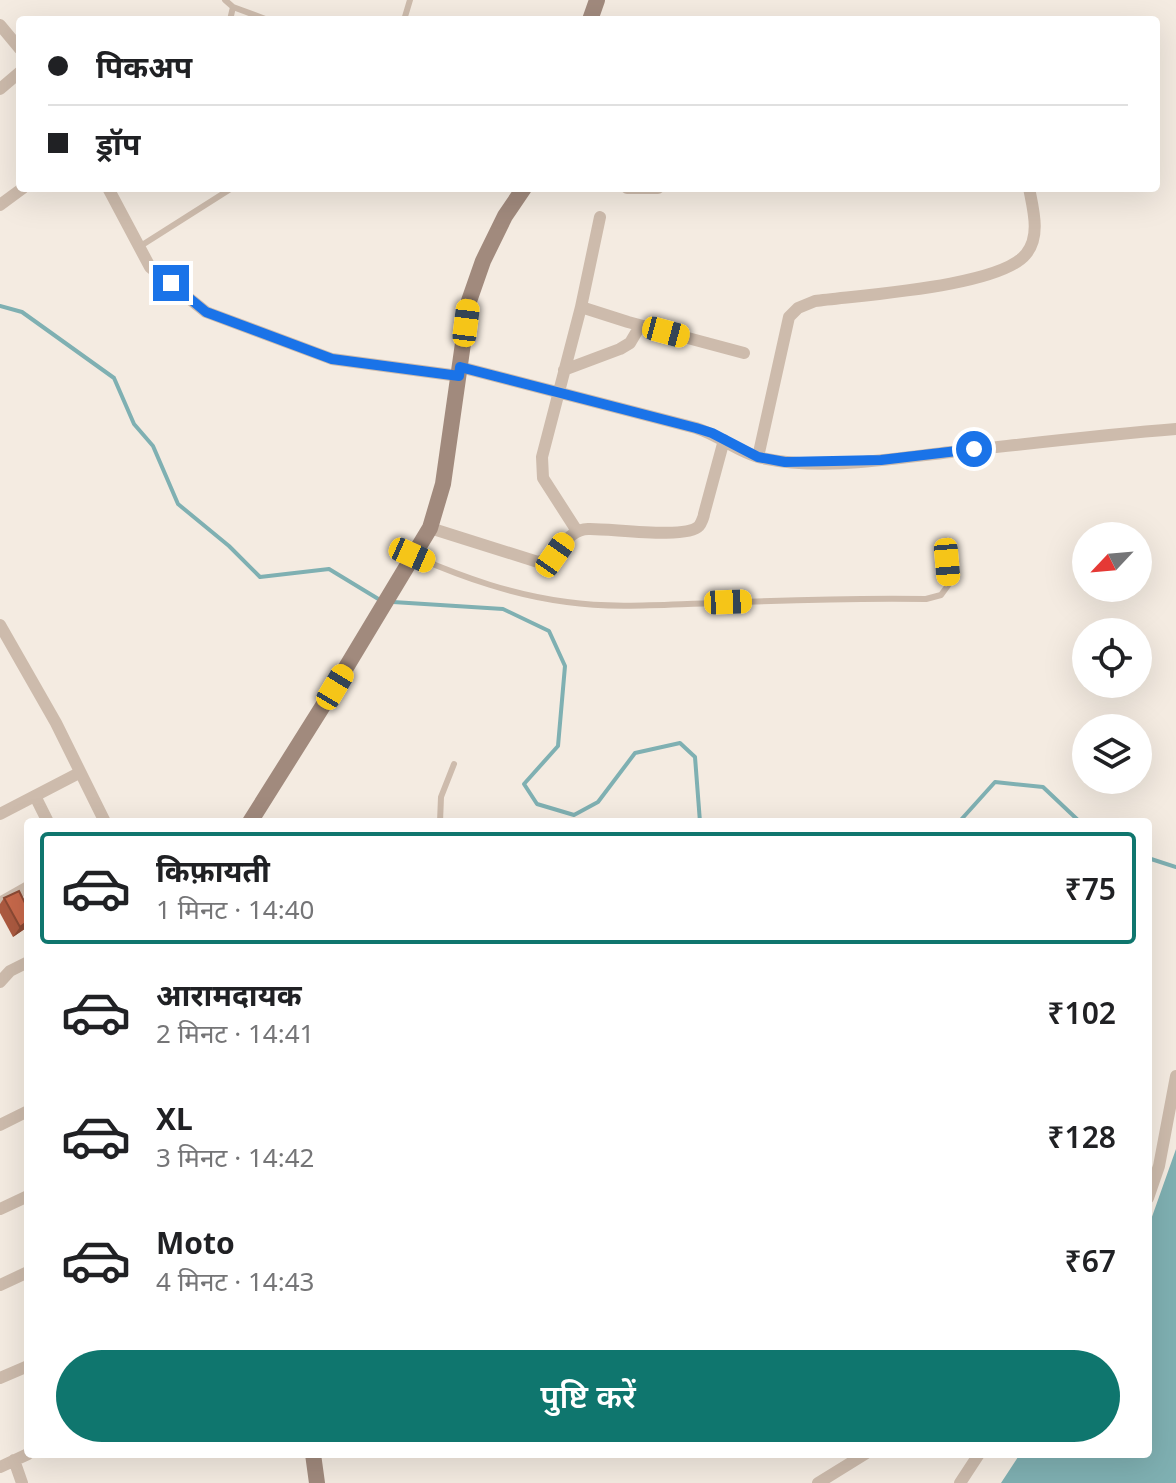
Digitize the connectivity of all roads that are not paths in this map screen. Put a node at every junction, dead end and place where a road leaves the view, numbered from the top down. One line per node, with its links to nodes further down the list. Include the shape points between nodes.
1 (225, 0): 2 (lane)
2 (233, 7): 3 (lane); 4 (lane)
3 (231, 16)
4 (257, 16)
5 (0, 25): 6 (street)
6 (16, 44)
7 (16, 75): 8 (street)
8 (0, 89)
9 (18, 192): 14 (street)
10 (110, 192): 16 (street)
11 (226, 192): 16 (lane)
12 (521, 192): 21 (street, via 483,261 469,301)
13 (1030, 192): 25 (street, via 1032,243 1007,268 964,281 815,301 798,308 789,317)
14 (0, 205)
15 (600, 217): 17 (street)
16 (139, 247): 21 (street, via 150,267 220,318 341,362)
17 (581, 307): 18 (street); 20 (street)
18 (640, 326): 19 (street); 20 (street, via 620,349)
19 (744, 353)
20 (564, 370): 22 (street)
21 (460, 371): 22 (street); 26 (street, via 443,484)
22 (558, 391): 24 (street); 27 (street, via 541,471)
23 (1176, 429): 25 (street, via 881,460 809,463)
24 (724, 440): 25 (street); 27 (street, via 700,525 693,530)
25 (758, 457)
26 (430, 528): 27 (street, via 538,562 555,555); 28 (street)
27 (577, 531)
28 (412, 555): 29 (lane, via 501,589 581,604 647,605 926,599 941,595 949,584); 37 (street)
29 (947, 562)
30 (0, 625): 32 (street)
31 (454, 764): 38 (lane, via 441,797)
32 (79, 773): 33 (street); 36 (street)
33 (35, 796): 34 (street); 35 (street)
34 (0, 814)
35 (46, 818)
36 (103, 818)
37 (252, 818)
38 (440, 818)
39 (24, 889): 40 (street)
40 (0, 903)
41 (24, 964): 42 (street)
42 (1, 977)
43 (1176, 1076): 46 (street)
44 (24, 1113): 45 (street)
45 (0, 1125)
46 (1152, 1186)
47 (24, 1198): 48 (street)
48 (0, 1209)
49 (24, 1274): 50 (street)
50 (0, 1285)
51 (24, 1368): 52 (street)
52 (0, 1378)
53 (24, 1456): 57 (street)
54 (314, 1458): 60 (street)
55 (859, 1458): 61 (street)
56 (976, 1458): 62 (street)
57 (14, 1460): 58 (street); 59 (street)
58 (0, 1467)
59 (22, 1483)
60 (317, 1483)
61 (818, 1483)
62 (960, 1483)

